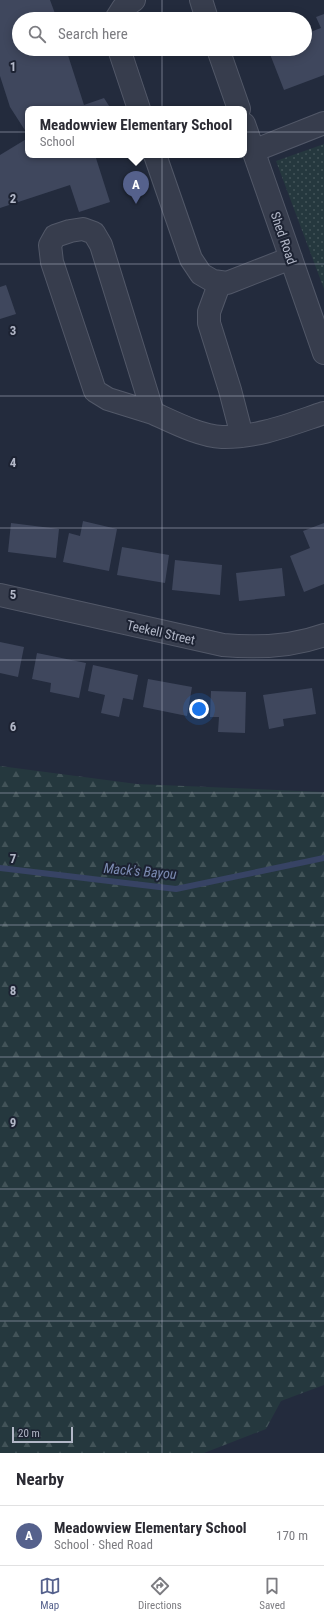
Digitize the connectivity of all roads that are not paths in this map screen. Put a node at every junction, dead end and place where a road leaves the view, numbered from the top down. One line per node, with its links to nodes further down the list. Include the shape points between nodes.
1 (134, 0): 3 (street)
2 (201, 0): 4 (street)
3 (120, 12)
4 (205, 12)
5 (121, 56): 7 (street)
6 (220, 56): 8 (street)
7 (138, 106)
8 (238, 106)
9 (324, 123): 11 (street)
10 (247, 132): 11 (street, Shed Road)
11 (254, 151): 13 (street, Shed Road)
12 (156, 158): 14 (street, via 191,259 202,274)
13 (291, 258): 14 (street, via 227,283); 15 (street, Shed Road)
14 (220, 282): 18 (street, via 209,312 209,323)
15 (324, 353)
16 (152, 413): 16 (street, via 101,245 94,233 83,229 56,236 50,245 52,262 95,391 108,399); 18 (street, via 190,430 221,437)
17 (324, 413): 18 (street, via 273,431)
18 (242, 436)
19 (0, 594): 20 (street, Teekell Street, via 223,645 273,647)
20 (324, 635)

